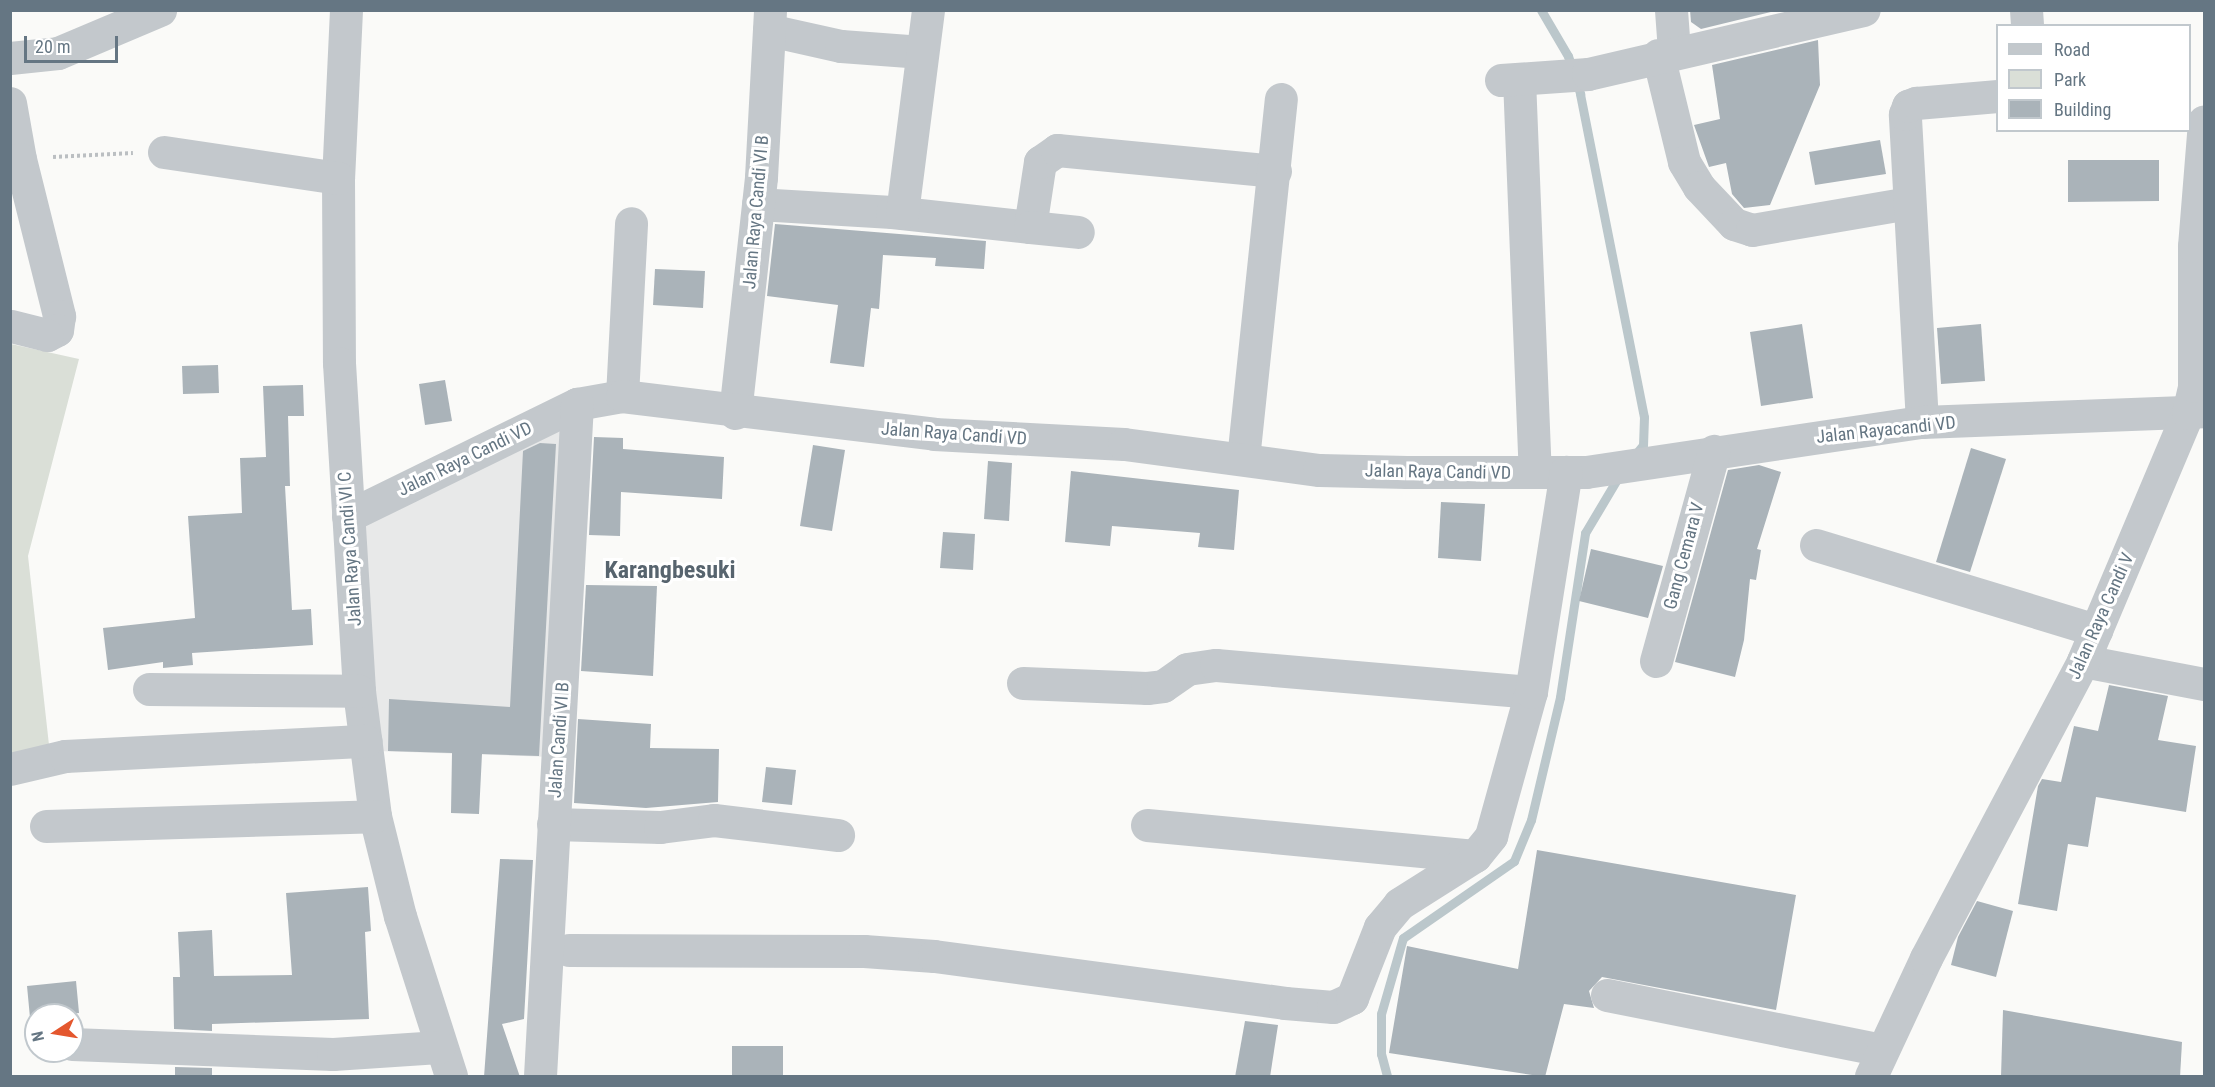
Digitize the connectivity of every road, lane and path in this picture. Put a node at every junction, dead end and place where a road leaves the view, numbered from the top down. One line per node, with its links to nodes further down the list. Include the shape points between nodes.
1 (160, 10): 9 (street, via 97,40 58,53)
2 (346, 10): 18 (street, Jalan Raya Candi VI C)
3 (928, 10): 7 (street)
4 (1671, 10): 8 (street)
5 (1864, 10): 8 (street)
6 (770, 20): 7 (street, via 842,46); 20 (street, Jalan Raya Candi VI B)
7 (922, 52): 21 (street)
8 (1666, 53): 19 (street, via 1684,162 1699,187 1734,224 1752,230); 33 (street, via 1588,74 1510,79)
9 (10, 58)
10 (1996, 96): 19 (street, via 1908,106 1905,114)
11 (1281, 99): 17 (street)
12 (10, 103): 16 (street)
13 (2205, 121): 15 (street, Jalan Raya Candi V)
14 (164, 152): 16 (path); 18 (street)
15 (2202, 153): 28 (street, Jalan Raya Candi V, via 2194,246)
16 (15, 159): 25 (street, via 59,316 57,330 47,334)
17 (1275, 171): 23 (street, via 1057,150 1040,162); 32 (street)
18 (338, 178): 34 (street, Jalan Raya Candi VI C, via 339,363)
19 (1909, 203): 30 (street)
20 (758, 204): 21 (street); 29 (street, Jalan Raya Candi VI B)
21 (902, 213): 23 (street)
22 (631, 223): 26 (street)
23 (1030, 227): 24 (street)
24 (1078, 232)
25 (10, 326)
26 (622, 396): 27 (street, Jalan Raya Candi VD); 29 (street, Jalan Raya Candi VD)
27 (577, 404): 34 (street, Jalan Raya Candi VD); 47 (street, Jalan Candi VI B)
28 (2196, 412): 30 (street, Jalan Rayacandi VD); 36 (street, Jalan Raya Candi V)
29 (735, 413): 32 (street, Jalan Raya Candi VD, via 934,434 1124,444)
30 (1922, 422): 31 (street, Jalan Rayacandi VD)
31 (1714, 451): 33 (street, Jalan Rayacandi VD); 37 (street, Gang Cemara V)
32 (1243, 459): 33 (street, Jalan Raya Candi VD, via 1319,470)
33 (1562, 472): 43 (street)
34 (348, 516): 42 (street, Jalan Raya Candi VI C)
35 (1816, 545): 36 (street)
36 (2096, 630): 38 (street, Jalan Raya Candi V)
37 (1656, 661)
38 (2083, 661): 40 (street); 56 (street, Jalan Raya Candi V, via 1926,958)
39 (1023, 683): 43 (street, via 1147,688 1163,686 1187,669 1216,665)
40 (2205, 684)
41 (149, 689): 42 (street)
42 (359, 691): 44 (street, Jalan Raya Candi VI C)
43 (1530, 692): 51 (street, via 1491,836)
44 (366, 741): 45 (street, via 65,756); 46 (street, Jalan Raya Candi VI C)
45 (10, 769)
46 (375, 816): 49 (street); 55 (street, Jalan Raya Candi VI C)
47 (553, 824): 50 (street, via 660,827 714,820); 57 (street, Jalan Candi VI B)
48 (1148, 825): 51 (street)
49 (45, 826)
50 (838, 835)
51 (1475, 856): 52 (street, via 1399,904 1380,927 1352,998 1332,1007 910,954)
52 (570, 950)
53 (1607, 995): 56 (street)
54 (84, 1044): 55 (street)
55 (445, 1062)
56 (1877, 1063)
57 (540, 1077)

